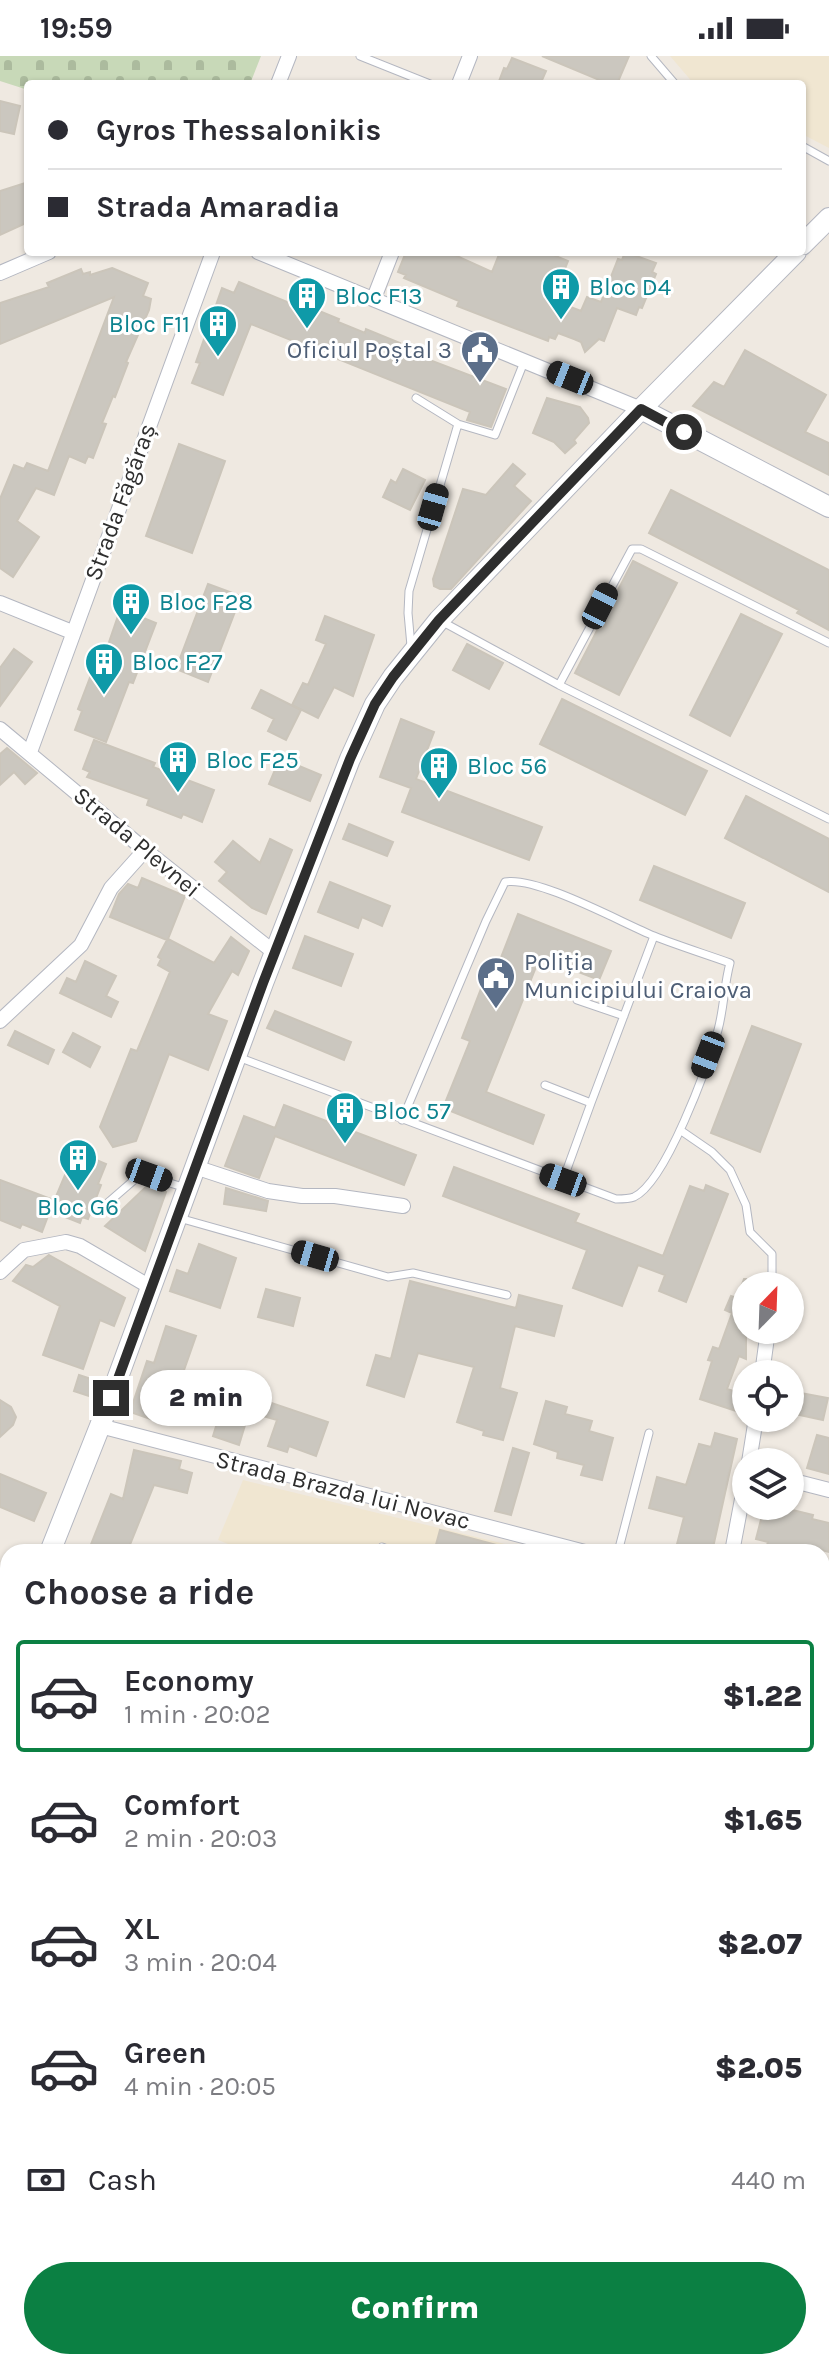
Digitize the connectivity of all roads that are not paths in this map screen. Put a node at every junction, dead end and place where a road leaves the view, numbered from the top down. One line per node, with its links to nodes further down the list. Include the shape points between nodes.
1 (289, 56): 5 (street)
2 (360, 56): 6 (lane)
3 (470, 56): 7 (street)
4 (651, 56): 8 (lane)
5 (280, 80)
6 (420, 80)
7 (461, 80)
8 (672, 80)
9 (806, 148): 10 (lane)
10 (829, 161)
11 (829, 218): 12 (main road)
12 (806, 241)
13 (40, 256): 18 (street)
14 (212, 256): 27 (street, Strada Făgăraș)
15 (268, 256): 19 (street)
16 (390, 256): 19 (street)
17 (792, 256): 22 (main road)
18 (0, 273)
19 (374, 298): 20 (street)
20 (524, 359): 22 (street); 23 (lane, via 495,435)
21 (416, 398): 23 (lane)
22 (641, 409): 24 (main road); 26 (main road)
23 (458, 424): 29 (lane, via 409,591)
24 (829, 507)
25 (0, 603): 27 (street)
26 (439, 620): 29 (main road); 30 (lane)
27 (72, 632): 32 (street, Strada Făgăraș)
28 (829, 643): 30 (lane, via 632,549)
29 (412, 653): 36 (main road, via 363,727)
30 (559, 685): 33 (lane)
31 (0, 729): 32 (street, Strada Plevnei)
32 (30, 752): 34 (street, Strada Plevnei)
33 (829, 819)
34 (145, 850): 36 (street, Strada Plevnei); 39 (street, via 111,888 81,945)
35 (654, 936): 38 (lane); 43 (lane, via 539,887 505,882); 44 (lane, via 730,963 719,1028)
36 (275, 953): 40 (main road)
37 (577, 1000): 38 (lane)
38 (624, 1016): 42 (lane)
39 (0, 1021)
40 (236, 1056): 43 (lane); 45 (main road)
41 (545, 1085): 42 (lane)
42 (591, 1103): 46 (lane)
43 (402, 1120): 46 (lane)
44 (680, 1130): 46 (lane, via 658,1172 633,1198 616,1199); 52 (lane, via 730,1170 746,1205 750,1232 772,1254)
45 (195, 1167): 47 (main road); 48 (street, via 268,1191)
46 (563, 1180)
47 (187, 1188): 49 (lane, via 141,1174); 50 (main road)
48 (403, 1206)
49 (103, 1207)
50 (177, 1217): 53 (main road); 54 (lane, via 388,1277 413,1273)
51 (0, 1272): 53 (street, via 24,1250 66,1242)
52 (772, 1272)
53 (152, 1288): 55 (main road)
54 (507, 1295)
55 (100, 1426): 60 (main road); 61 (street, Strada Brazda lui Novac)
56 (649, 1433): 62 (lane)
57 (804, 1484): 58 (street)
58 (829, 1490)
59 (738, 1520): 63 (street)
60 (53, 1544)
61 (554, 1544)
62 (620, 1544)
63 (734, 1544)

